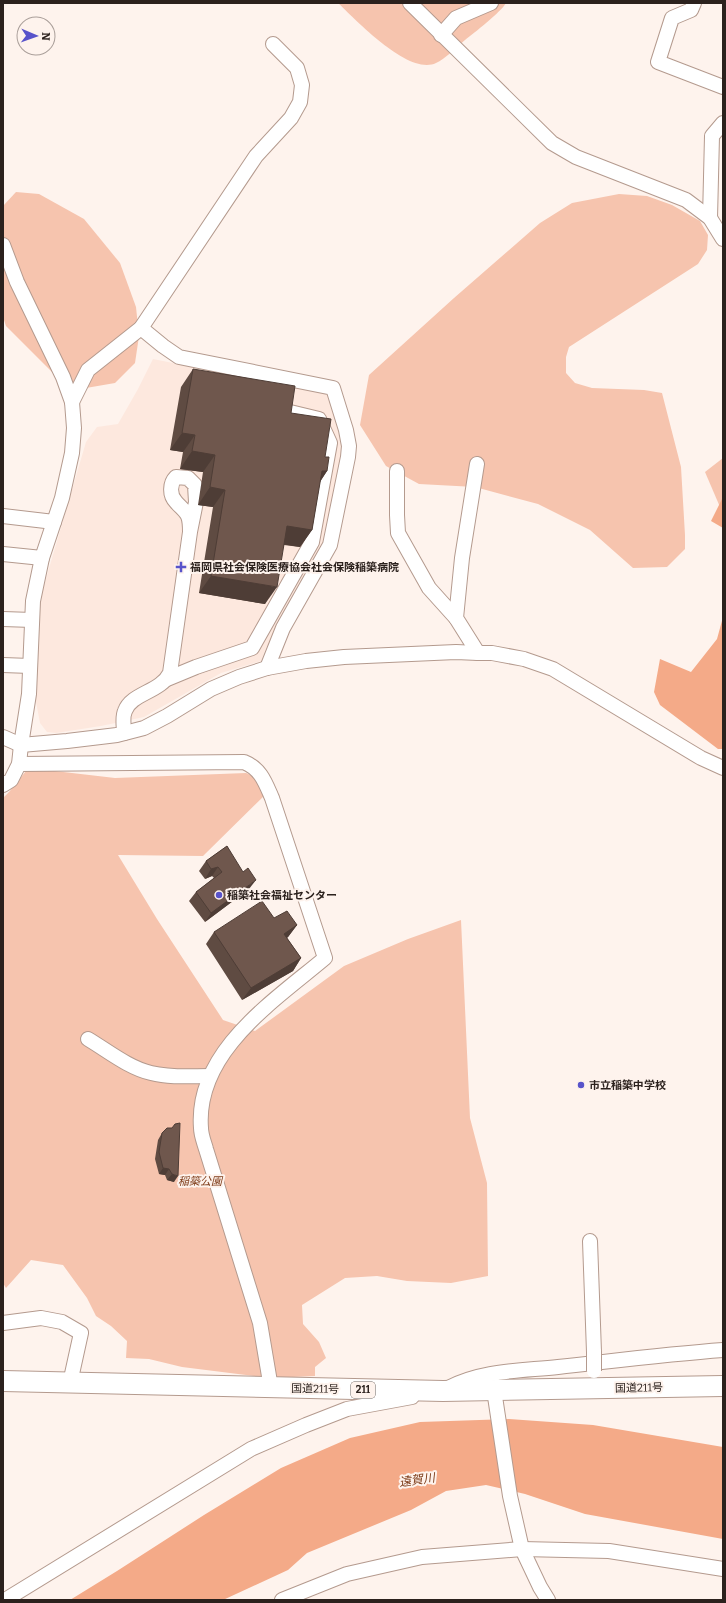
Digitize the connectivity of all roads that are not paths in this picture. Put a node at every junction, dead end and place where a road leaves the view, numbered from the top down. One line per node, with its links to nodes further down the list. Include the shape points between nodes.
1 (410, 3): 4 (street)
2 (491, 3): 4 (street, via 456,18)
3 (694, 3): 6 (street, via 691,10 672,18 658,62)
4 (441, 35): 8 (street, via 552,143 576,157 686,200)
5 (273, 44): 11 (street, via 297,68 302,85 300,102 291,118 256,156)
6 (723, 87)
7 (723, 123): 8 (street, via 712,136)
8 (710, 218): 9 (street)
9 (723, 239)
10 (3, 245): 12 (street)
11 (141, 328): 12 (street, via 88,370); 27 (street, via 179,356 333,388 349,446 330,545 283,628)
12 (72, 402): 17 (street, via 72,453)
13 (290, 412): 28 (street, via 319,419 330,443 312,542 252,648)
14 (477, 464): 21 (street, via 462,558)
15 (397, 471): 21 (street, via 398,533 429,588)
16 (3, 516): 17 (street)
17 (54, 522): 20 (street)
18 (190, 532): 28 (street)
19 (3, 554): 20 (street)
20 (42, 558): 23 (street, via 33,601)
21 (456, 618): 24 (street)
22 (3, 619): 23 (street)
23 (32, 620): 26 (street)
24 (478, 653): 27 (street, via 344,657 306,660); 33 (street, via 524,659 553,669 701,758)
25 (3, 665): 26 (street)
26 (30, 666): 31 (street, via 29,694)
27 (267, 668): 29 (street, via 211,689 144,728)
28 (167, 680): 29 (street, via 127,705 124,712)
29 (124, 733): 31 (street)
30 (3, 737): 31 (street)
31 (21, 745): 32 (street)
32 (19, 764): 34 (street, via 11,780); 36 (street, via 244,762 253,765 263,777 326,958 254,1017 224,1052)
33 (723, 768)
34 (3, 785)
35 (88, 1039): 36 (street, via 150,1073 166,1076)
36 (210, 1076): 44 (street, via 204,1092 201,1129 260,1323)
37 (590, 1241): 40 (street, bridge)
38 (3, 1323): 42 (street, via 41,1318 62,1322 80,1333)
39 (723, 1350): 45 (street, via 485,1374)
40 (594, 1380): 43 (highway, 国道211号 / 211, via 614,1389); 46 (highway, 国道211号 / 211)
41 (3, 1381): 42 (highway, 国道211号 / 211)
42 (70, 1383): 44 (highway, 国道211号 / 211)
43 (723, 1386)
44 (271, 1388): 45 (highway, 国道211号 / 211)
45 (443, 1391): 46 (highway, 国道211号 / 211); 49 (street, via 347,1409 252,1449)
46 (495, 1396): 47 (street, via 510,1496)
47 (522, 1548): 48 (street, via 609,1551); 50 (street, via 422,1557 347,1574); 51 (street)
48 (723, 1569)
49 (4, 1600)
50 (282, 1600)
51 (548, 1600)

